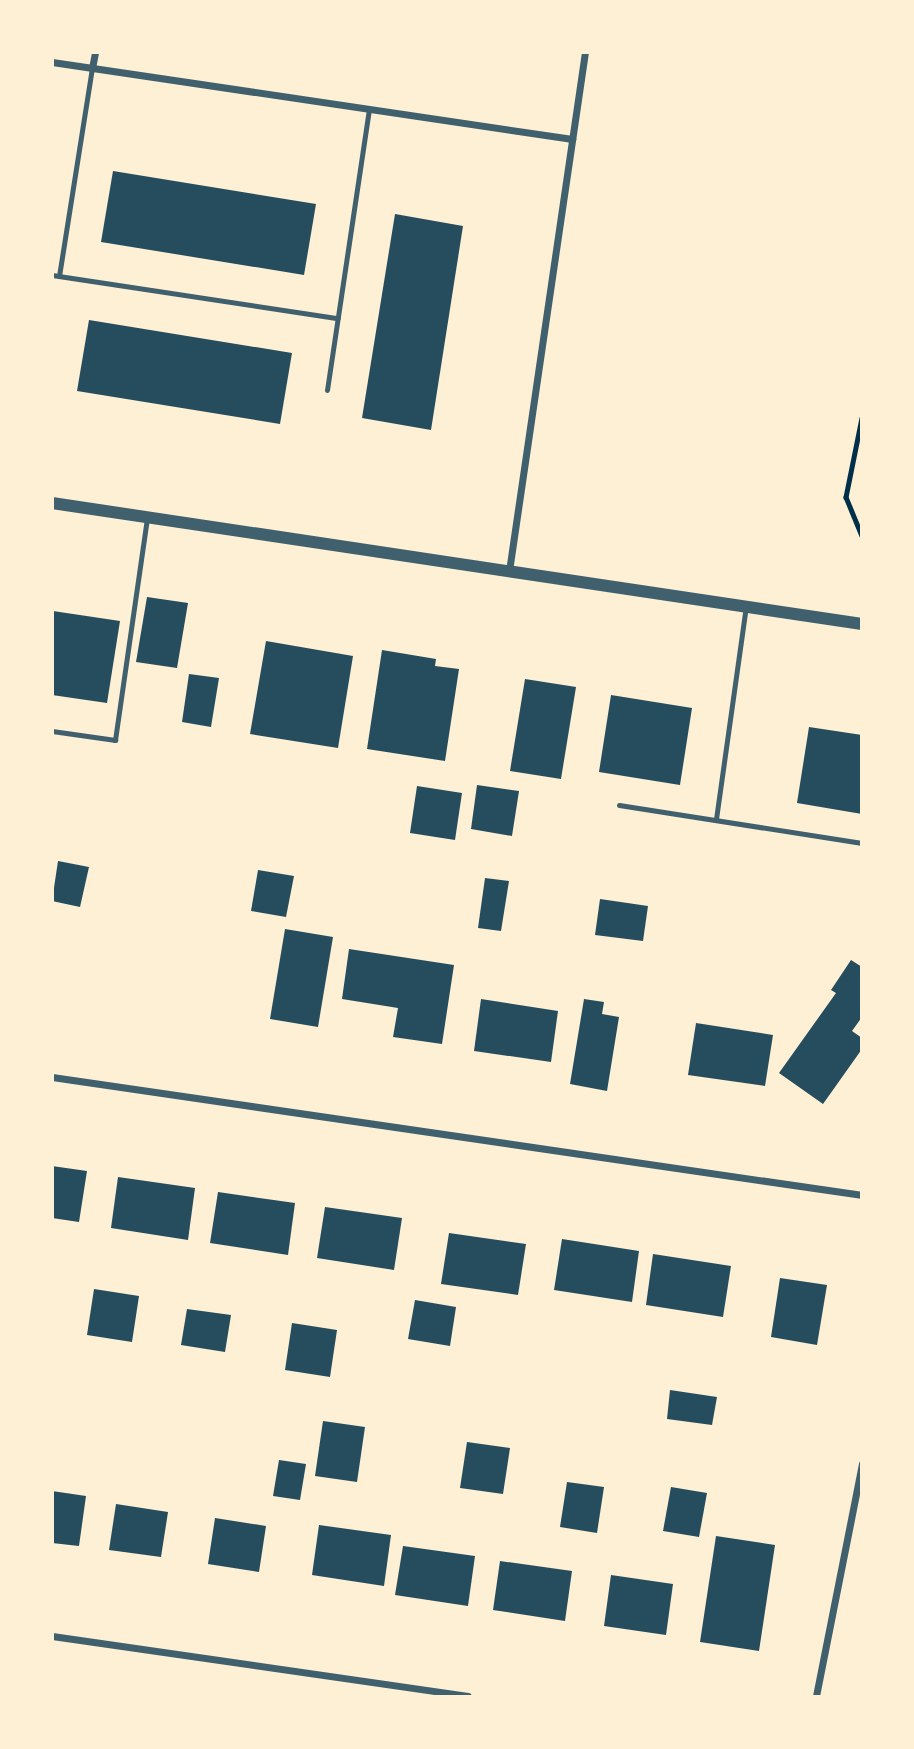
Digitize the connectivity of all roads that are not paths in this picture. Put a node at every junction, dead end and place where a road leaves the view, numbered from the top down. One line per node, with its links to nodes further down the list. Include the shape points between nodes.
1 (94, 52): 4 (street)
2 (585, 52): 6 (street)
3 (52, 62): 4 (street)
4 (92, 68): 5 (street); 7 (lane)
5 (369, 110): 6 (street); 8 (lane)
6 (572, 139): 12 (street)
7 (56, 275): 8 (lane)
8 (338, 318): 9 (lane)
9 (327, 390)
10 (52, 503): 11 (street)
11 (147, 517): 12 (street); 15 (lane, via 115,740)
12 (509, 571): 13 (street)
13 (746, 606): 14 (street); 17 (lane)
14 (862, 624)
15 (52, 731)
16 (619, 806): 17 (lane)
17 (716, 819): 18 (lane)
18 (862, 843)
19 (52, 1077): 20 (street)
20 (862, 1195)
21 (862, 1464): 24 (street)
22 (52, 1636): 23 (street)
23 (468, 1696)
24 (816, 1696)

